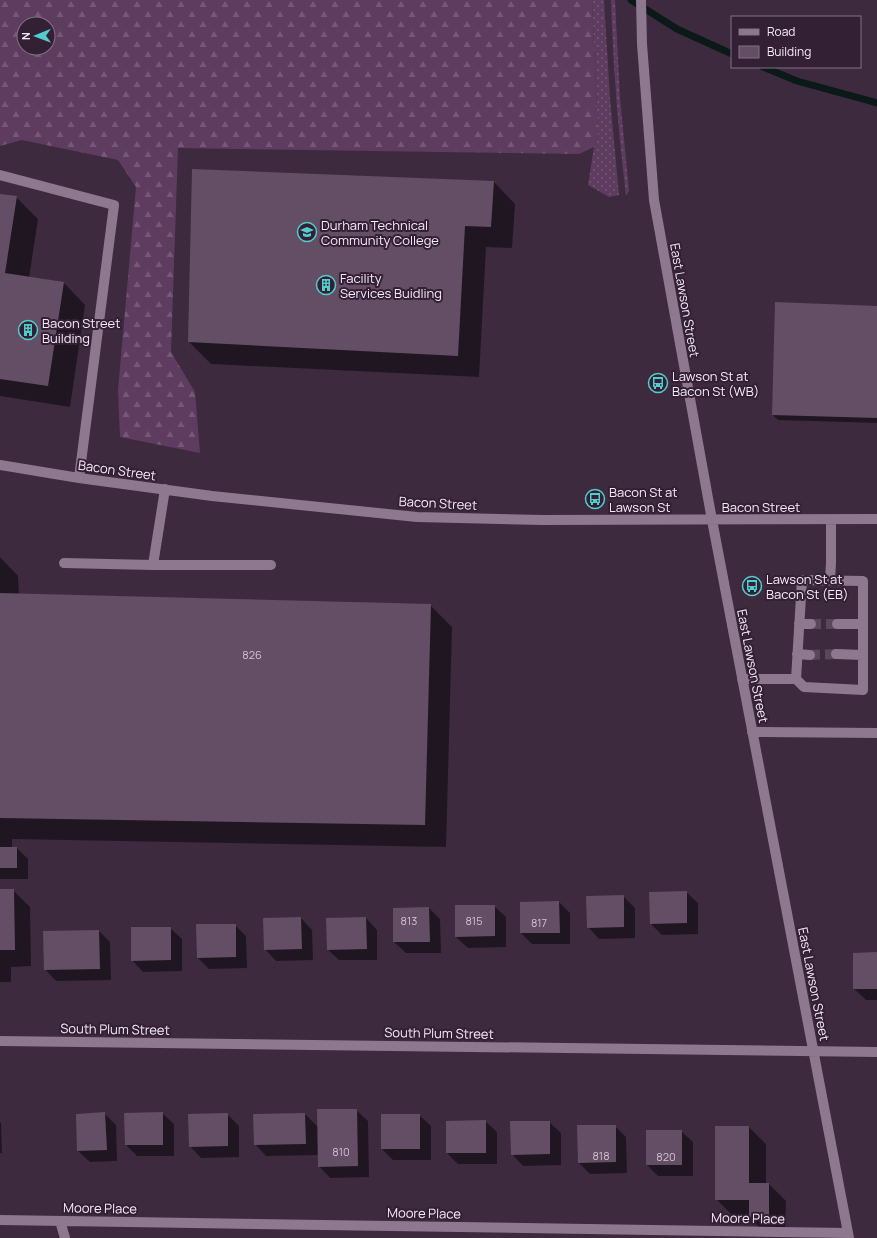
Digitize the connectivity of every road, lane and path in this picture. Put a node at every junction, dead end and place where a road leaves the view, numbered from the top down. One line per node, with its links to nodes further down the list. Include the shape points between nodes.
1 (640, 0): 7 (street, East Lawson Street, via 654,200)
2 (0, 175): 4 (street, via 114,205)
3 (0, 465): 4 (street, Bacon Street)
4 (79, 478): 5 (street, Bacon Street)
5 (165, 489): 7 (street, Bacon Street, via 416,517); 10 (street)
6 (877, 519): 8 (street, Bacon Street)
7 (712, 520): 8 (street, Bacon Street); 21 (street, East Lawson Street)
8 (831, 520): 12 (street)
9 (64, 563): 10 (street)
10 (153, 565): 11 (street)
11 (271, 565)
12 (830, 580): 13 (street, via 802,580); 16 (street, via 863,581)
13 (799, 624): 14 (street); 17 (street)
14 (811, 624)
15 (837, 624): 16 (street)
16 (863, 624): 20 (street)
17 (797, 654): 19 (street); 22 (street)
18 (836, 654): 20 (street)
19 (810, 655)
20 (863, 655): 22 (street, via 863,690 804,687)
21 (742, 679): 22 (street); 23 (street, East Lawson Street)
22 (796, 679)
23 (752, 732): 24 (street); 26 (street, East Lawson Street)
24 (877, 733)
25 (0, 1041): 26 (street, South Plum Street)
26 (813, 1051): 27 (street, South Plum Street); 30 (street, East Lawson Street)
27 (877, 1052)
28 (0, 1220): 29 (street, Moore Place)
29 (60, 1221): 30 (street, Moore Place); 31 (street)
30 (849, 1235)
31 (65, 1238)

